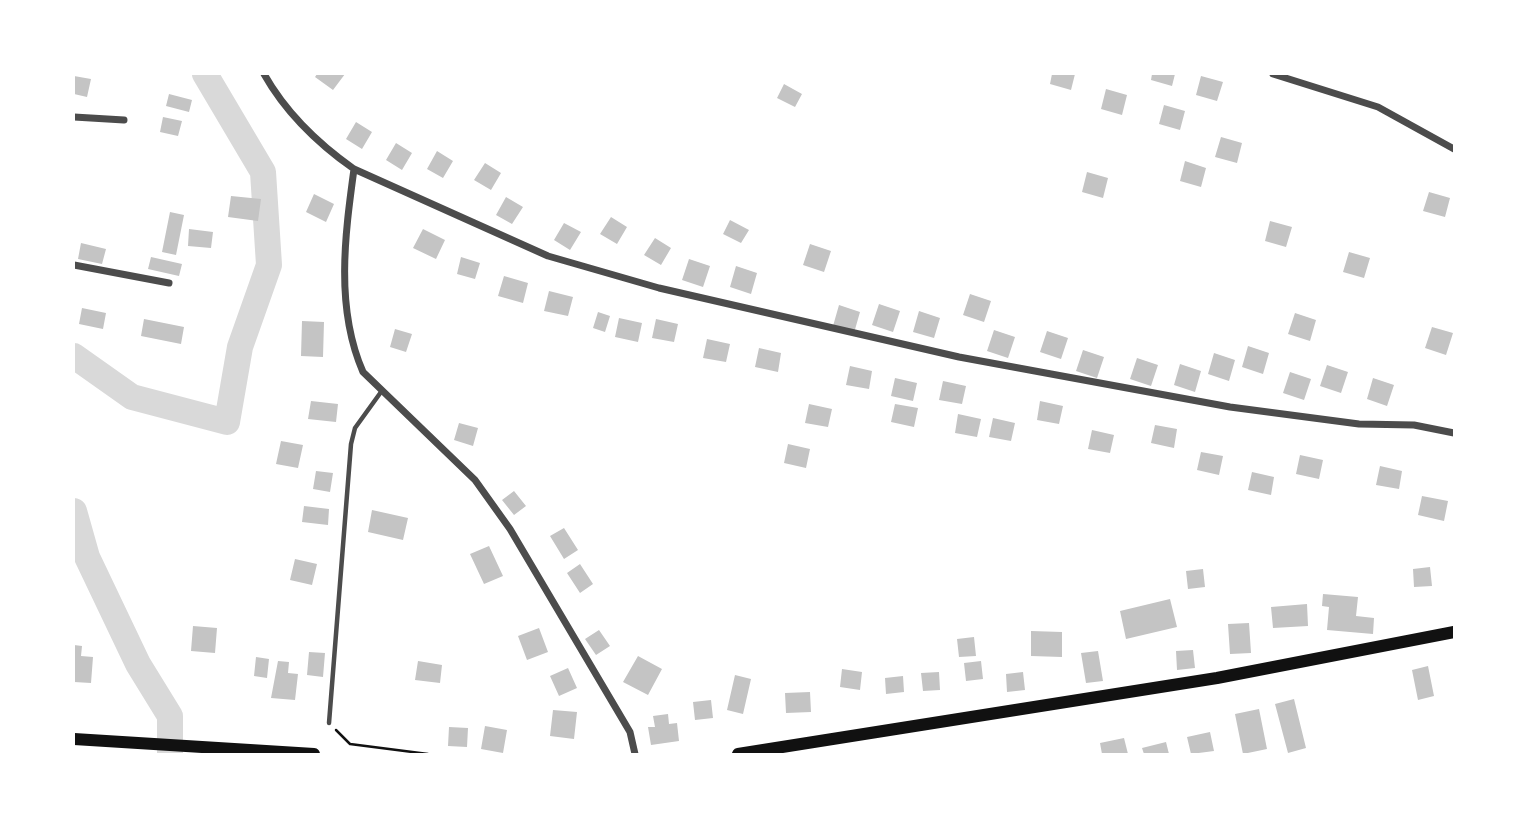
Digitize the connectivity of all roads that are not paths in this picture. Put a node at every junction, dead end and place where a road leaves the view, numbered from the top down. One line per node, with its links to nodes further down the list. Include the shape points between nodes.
1 (264, 74): 6 (street, via 299,123)
2 (1273, 74): 5 (street, via 1378,107)
3 (74, 117): 4 (street)
4 (124, 120)
5 (1454, 149)
6 (354, 169): 9 (street, via 343,254 346,295 356,355 363,372); 10 (street, via 548,256 659,288 959,357 1216,404)
7 (74, 265): 8 (street)
8 (169, 284)
9 (381, 392): 12 (lane, via 355,428 351,444); 16 (street, via 475,480 510,529 630,732)
10 (1454, 433)
11 (1454, 632): 17 (main road, via 1217,678)
12 (329, 723)
13 (74, 740): 14 (main road)
14 (278, 753): 15 (main road)
15 (314, 754)
16 (635, 754)
17 (738, 754)

